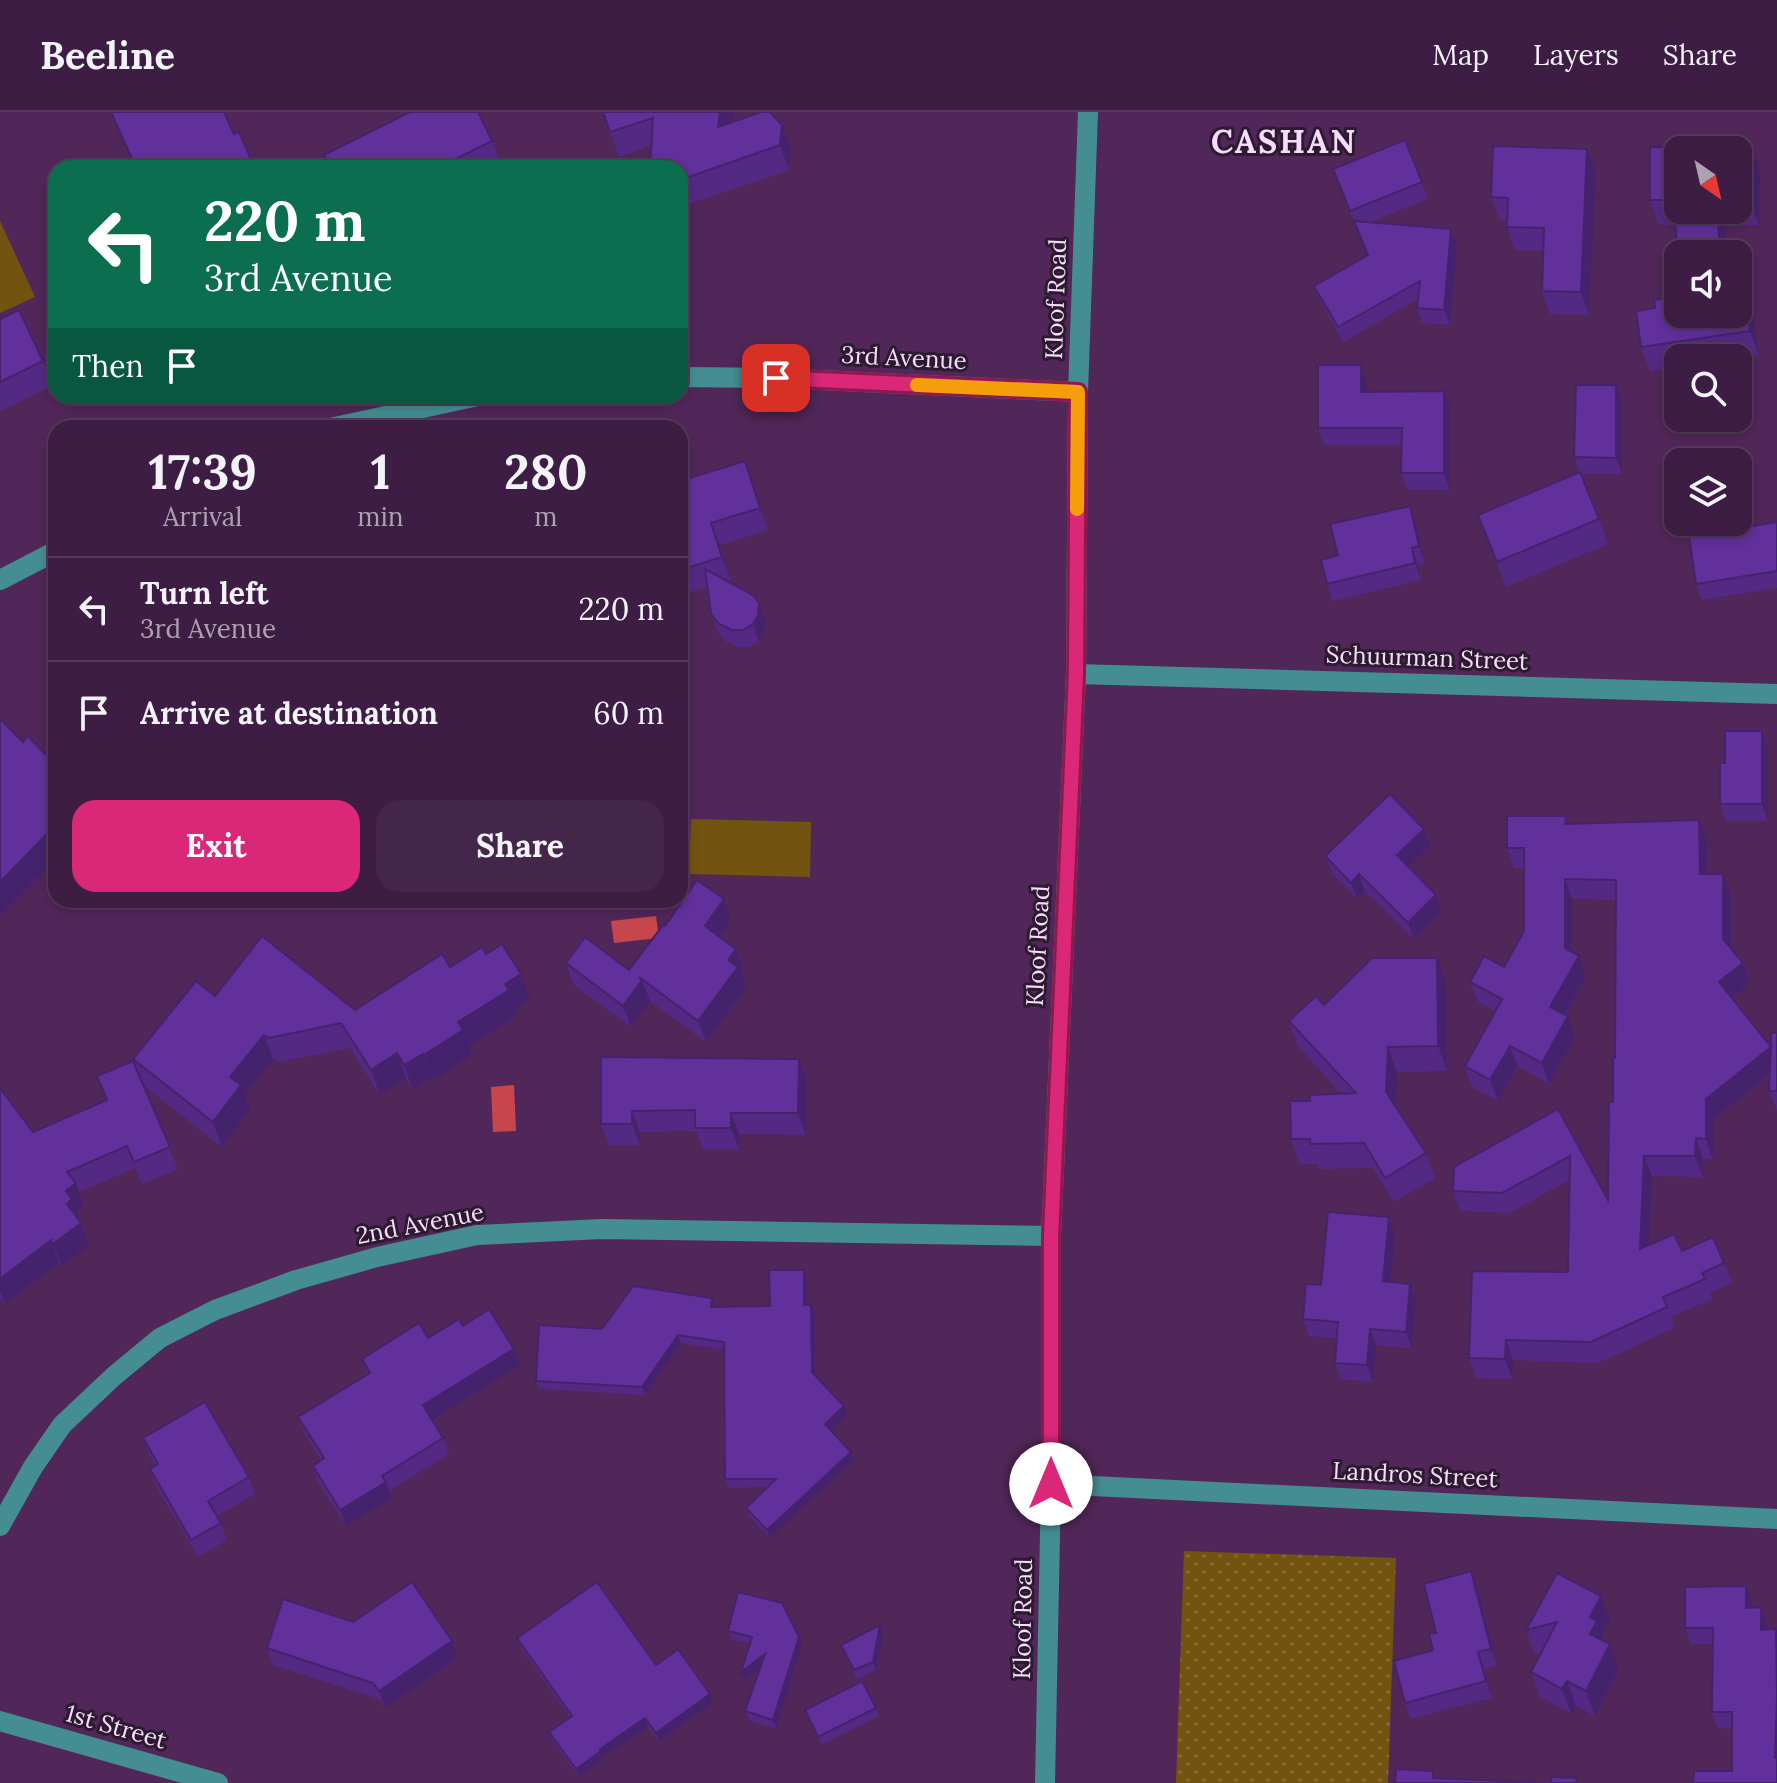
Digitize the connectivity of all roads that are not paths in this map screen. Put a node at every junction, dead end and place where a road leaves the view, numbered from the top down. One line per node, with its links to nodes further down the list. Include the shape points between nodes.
1 (1088, 112): 3 (street, Kloof Road)
2 (688, 377): 3 (street, 3rd Avenue)
3 (1078, 392): 8 (street, Kloof Road)
4 (441, 404): 5 (street)
5 (367, 420)
6 (48, 555): 7 (street)
7 (0, 580)
8 (1076, 674): 9 (street, Schuurman Street); 10 (street, Kloof Road)
9 (1777, 694)
10 (1051, 1236): 11 (street, Kloof Road); 13 (street, 2nd Avenue, via 602,1229 477,1235 377,1257 215,1310 160,1338 62,1425)
11 (1051, 1484): 12 (street, Landros Street); 16 (street, Kloof Road)
12 (1777, 1519)
13 (0, 1526)
14 (0, 1721): 15 (street, 1st Street)
15 (218, 1783)
16 (1045, 1783)

